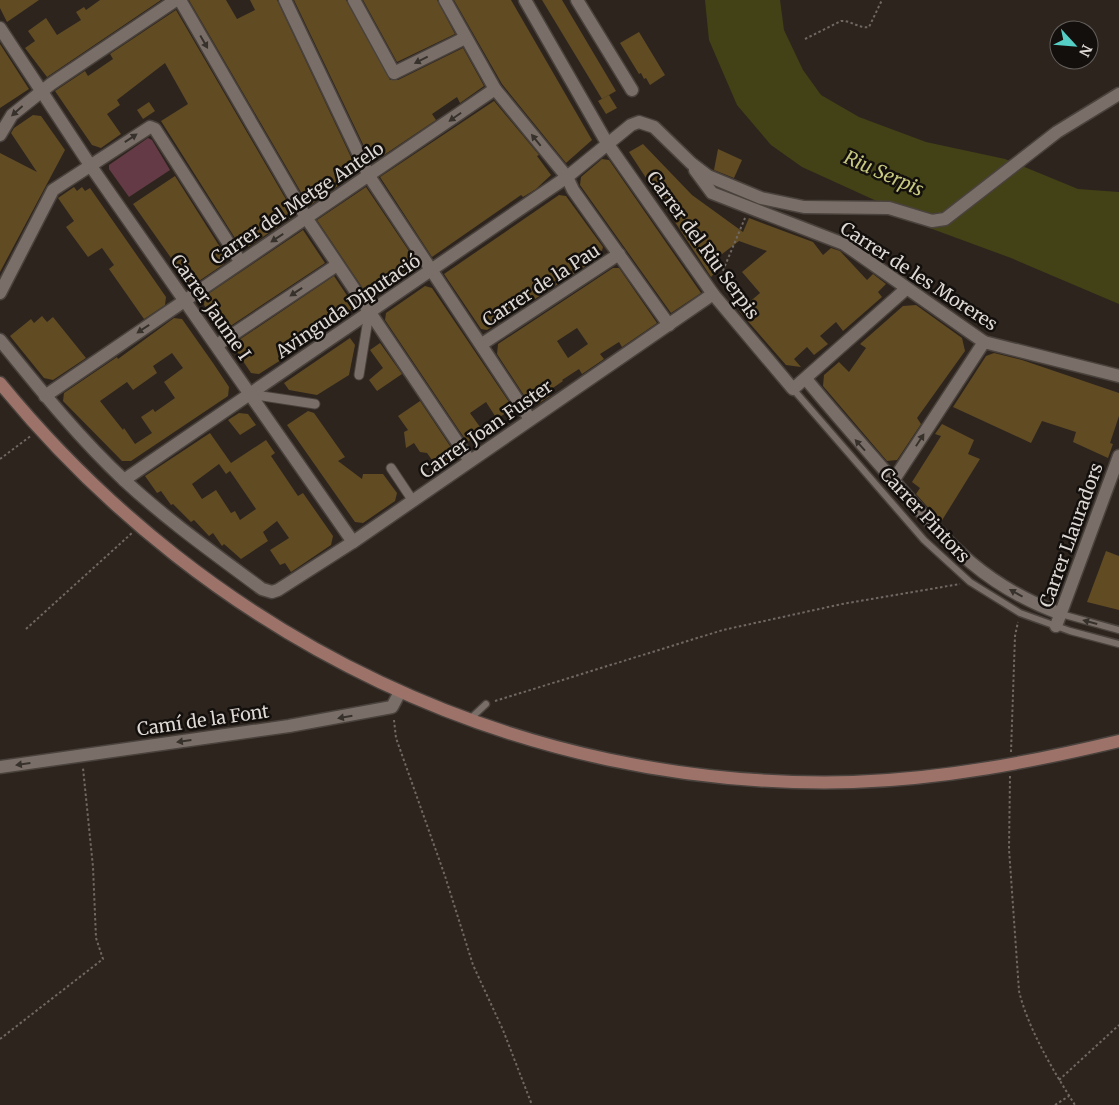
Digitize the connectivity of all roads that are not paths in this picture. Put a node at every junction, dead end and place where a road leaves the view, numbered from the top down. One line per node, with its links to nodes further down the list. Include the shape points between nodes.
1 (178, 0): 11 (street); 19 (street, one-way to 19)
2 (285, 0): 17 (street)
3 (354, 0): 8 (street, one-way to 3, via 394,73)
4 (445, 0): 8 (street)
5 (525, 0): 14 (street, Carrer del Riu Serpis)
6 (578, 0): 10 (street)
7 (0, 28): 11 (street, Carrer Jaume I)
8 (465, 38): 9 (street)
9 (495, 89): 17 (street, Carrer del Metge Antelo, one-way to 17); 18 (street, one-way to 9)
10 (632, 90)
11 (41, 92): 13 (street, one-way to 13, via 10,117); 16 (street, Carrer Jaume I)
12 (1119, 94): 15 (street, via 1057,132 945,219 932,221 888,208 817,208 778,203 724,184)
13 (0, 135)
14 (607, 142): 15 (street, via 631,125 646,124 661,132); 18 (street); 26 (street, Carrer del Riu Serpis)
15 (691, 163): 24 (street, Carrer de les Moreres, via 709,191 844,244)
16 (90, 165): 21 (street, one-way to 21, via 146,128 156,130); 25 (street, via 53,190); 27 (street, Carrer Jaume I)
17 (369, 176): 19 (street, Carrer del Metge Antelo); 23 (street)
18 (567, 177): 20 (street); 23 (street, Avinguda Diputació)
19 (306, 219): 21 (street, Carrer del Metge Antelo, one-way to 21); 22 (street)
20 (619, 254): 29 (street); 32 (street, Carrer de la Pau)
21 (240, 262): 27 (street, Carrer del Metge Antelo)
22 (337, 265): 28 (street); 33 (street, one-way to 33)
23 (431, 270): 28 (street, Avinguda Diputació); 32 (street)
24 (906, 289): 31 (street, Carrer de les Moreres); 36 (street)
25 (0, 293)
26 (713, 294): 29 (street, Carrer Joan Fuster); 38 (street, Carrer del Riu Serpis)
27 (185, 300): 33 (street, Carrer Jaume I); 40 (street, Carrer del Metge Antelo, one-way to 40)
28 (369, 312): 34 (street); 39 (street, Avinguda Diputació); 44 (street)
29 (669, 325): 42 (street, Carrer Joan Fuster)
30 (0, 340): 40 (street)
31 (984, 342): 35 (street, Carrer de les Moreres); 47 (street, one-way to 31)
32 (482, 344): 42 (street)
33 (217, 345): 39 (street, Carrer Jaume I)
34 (359, 375)
35 (1119, 376)
36 (806, 378): 38 (street); 47 (street, one-way to 36)
37 (0, 383): 54 (main road, via 40,429 139,526 194,571 258,615 329,657)
38 (792, 389): 51 (lane, Carrer Pintors, via 924,540 970,582 996,601)
39 (249, 394): 41 (street); 46 (street, Avinguda Diputació); 49 (street, Carrer Jaume I)
40 (45, 396): 46 (street)
41 (315, 404)
42 (530, 418): 44 (street, Carrer Joan Fuster)
43 (1119, 456): 50 (street, Carrer Llauradors)
44 (470, 461): 48 (street, Carrer Joan Fuster)
45 (391, 468): 48 (street)
46 (124, 480): 49 (street, Carrer Joan Fuster, via 189,535 262,589 272,592)
47 (893, 481): 50 (street, one-way to 47, via 1014,592 975,567 942,537)
48 (413, 500): 49 (street, Carrer Joan Fuster)
49 (353, 542)
50 (1060, 614): 51 (street, Carrer Llauradors); 52 (lane, one-way to 50)
51 (1056, 626): 53 (lane, Carrer Pintors)
52 (1119, 630)
53 (1119, 644)
54 (400, 692): 56 (main road); 58 (street, Camí de la Font, one-way to 58, via 392,707 289,726)
55 (486, 704): 56 (lane)
56 (469, 720): 57 (main road, via 612,761 754,780 856,782 962,773)
57 (1119, 741)
58 (0, 767)

